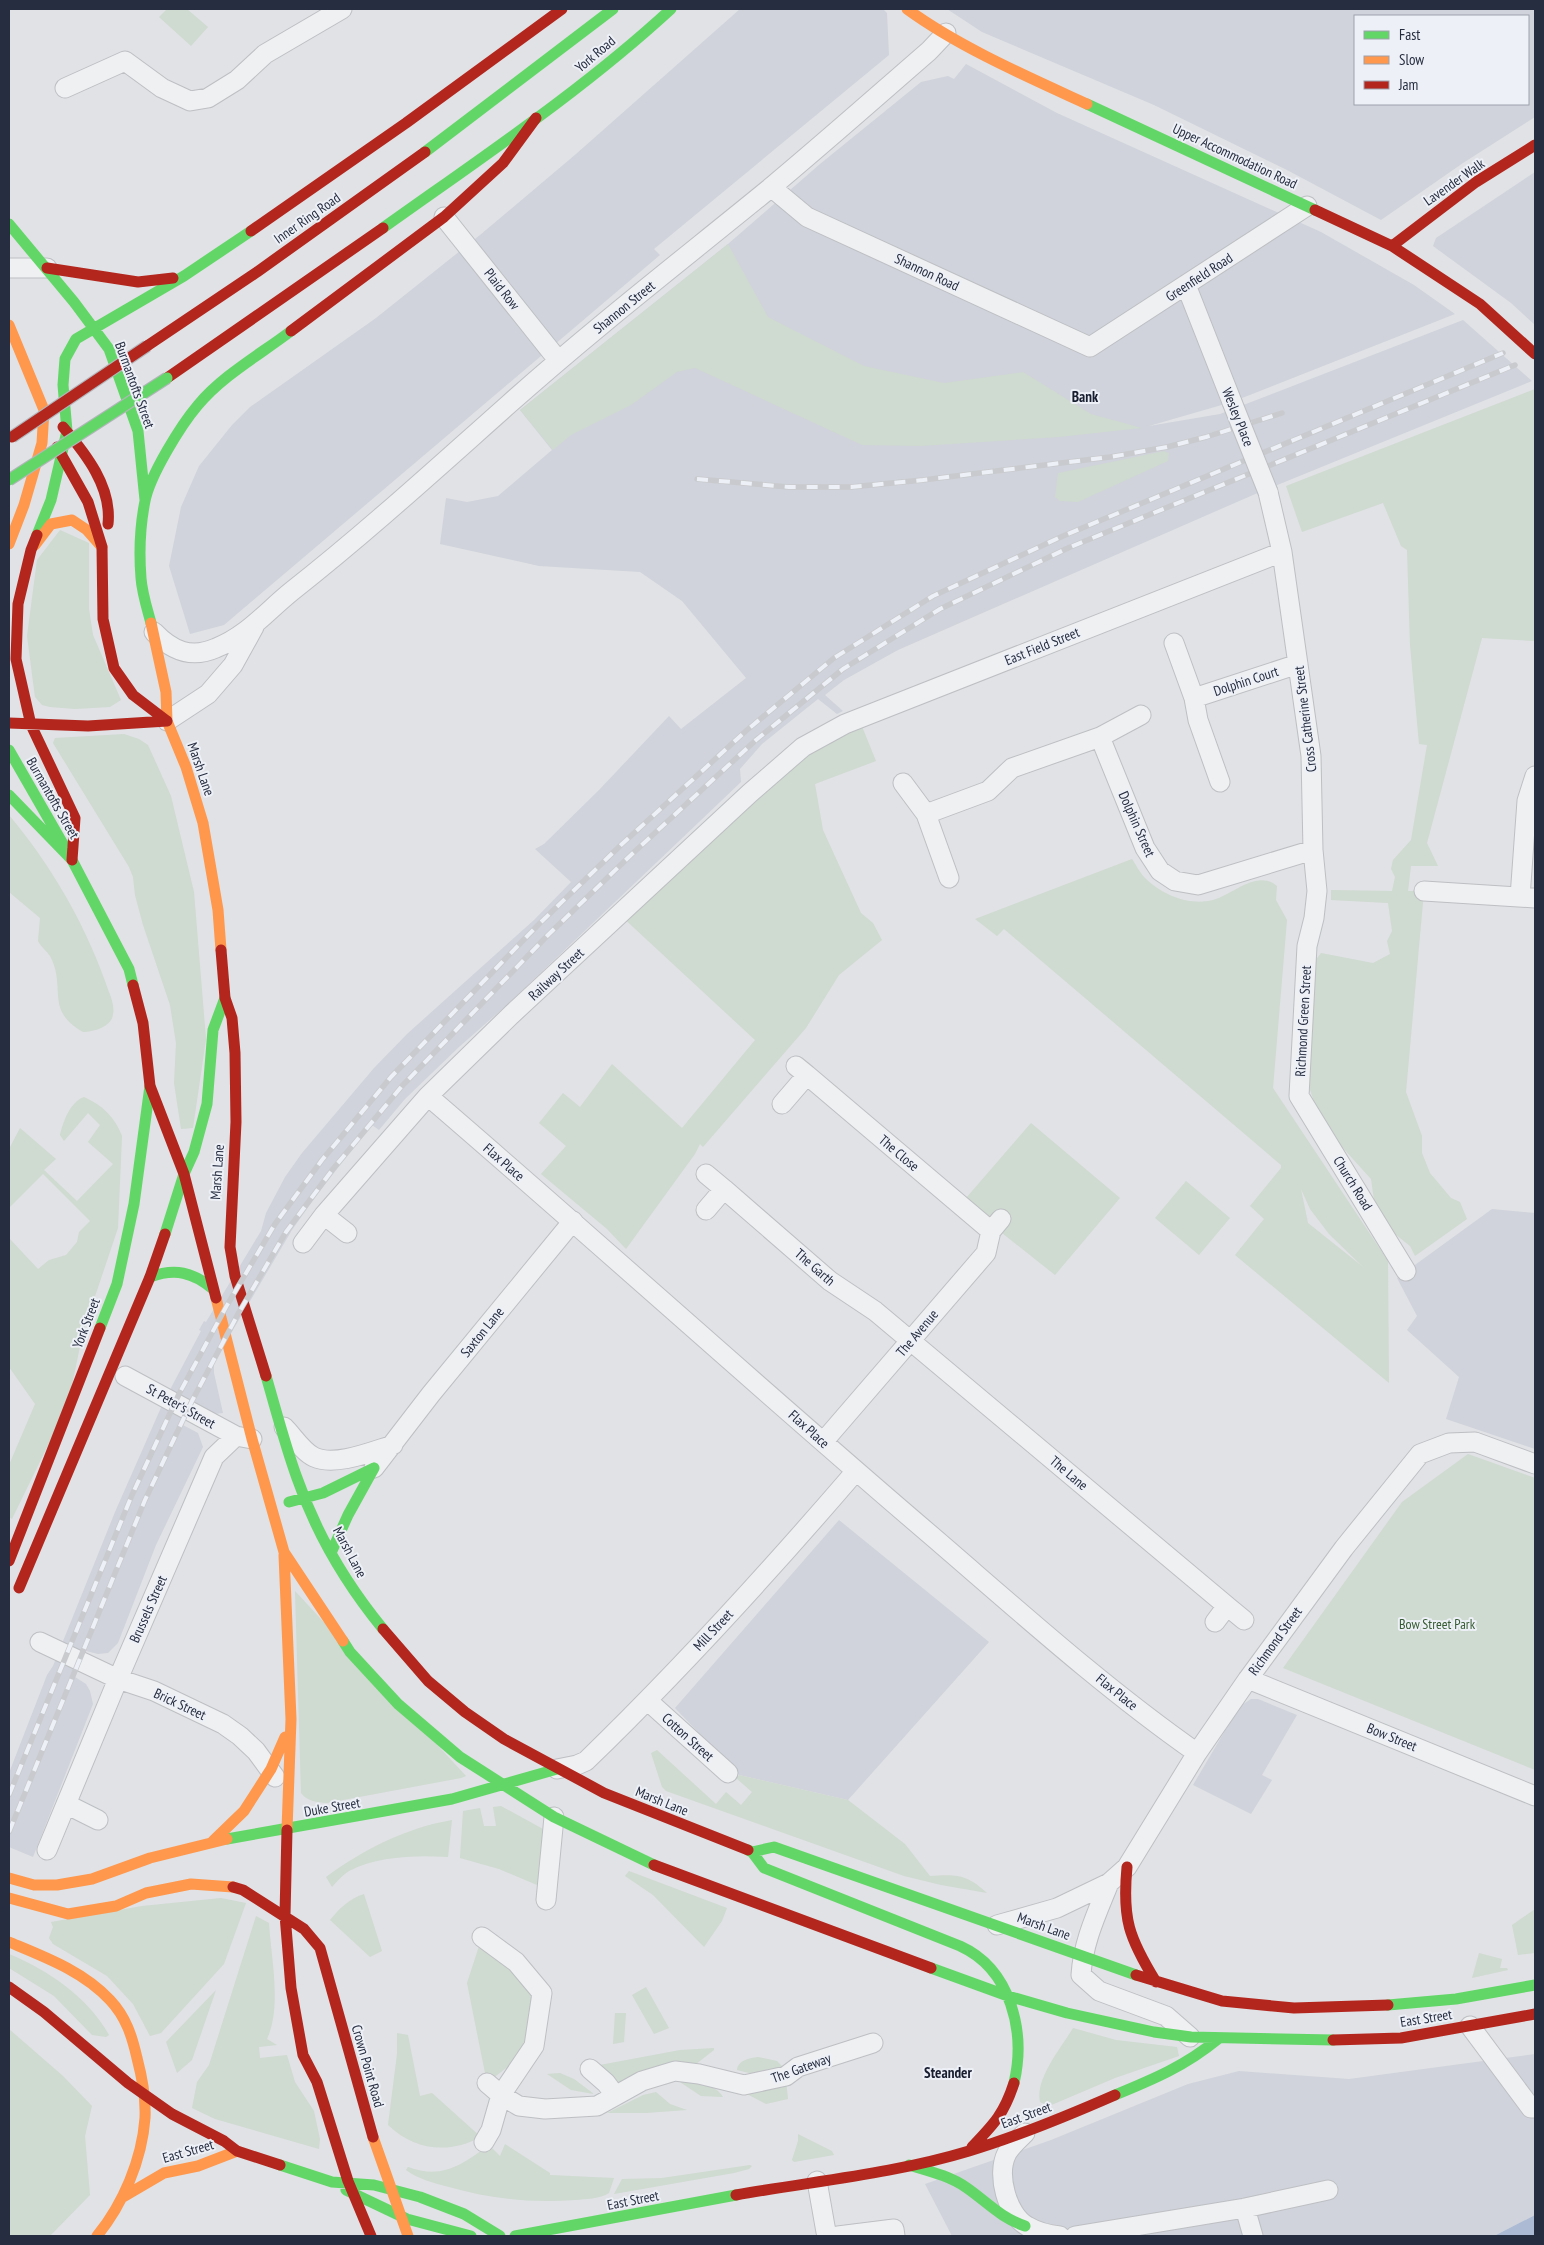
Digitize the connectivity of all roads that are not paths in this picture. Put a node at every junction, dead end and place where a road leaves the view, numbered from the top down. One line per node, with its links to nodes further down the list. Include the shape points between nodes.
1 (342, 9): 7 (street, via 265,54 237,80 208,98 190,101 162,88 125,61)
2 (562, 9): 17 (main road, via 406,123)
3 (613, 9): 27 (main road, Inner Ring Road, bridge, via 451,134 257,272)
4 (671, 9): 8 (main road, York Road, via 583,84)
5 (907, 9): 6 (main road, Upper Accommodation Road)
6 (946, 33): 10 (street, Shannon Street); 11 (main road, Upper Accommodation Road, via 1049,86)
7 (65, 88)
8 (536, 118): 12 (main road, via 503,163); 29 (main road, bridge, via 278,302)
9 (1535, 146): 14 (main road, Lavender Walk, via 1476,182)
10 (771, 187): 21 (street, Shannon Road, via 807,217); 24 (street, Shannon Street)
11 (1307, 206): 14 (main road, Upper Accommodation Road); 18 (street, Greenfield Road)
12 (444, 218): 24 (street, Plaid Row); 30 (main road, via 228,378 199,404 169,448)
13 (9, 224): 16 (main road, Burmantofts Street)
14 (1392, 246): 22 (main road, Upper Accommodation Road, via 1480,304)
15 (9, 268): 16 (street)
16 (46, 268): 17 (main road, via 138,282); 20 (main road, Burmantofts Street)
17 (184, 276): 20 (main road)
18 (1186, 284): 21 (street, Greenfield Road); 34 (street, Wesley Place, bridge, via 1268,492)
19 (9, 325): 25 (main road)
20 (92, 328): 23 (main road, via 76,339); 30 (main road, Burmantofts Street, via 109,349 138,431)
21 (1090, 347)
22 (1535, 354)
23 (65, 359): 25 (main road, via 56,391); 26 (main road, via 63,385)
24 (558, 360): 35 (street, Shannon Street, via 296,582)
25 (39, 415): 26 (main road, via 49,412); 27 (main road); 28 (main road, via 46,420); 31 (main road, via 42,443)
26 (67, 431): 28 (main road); 32 (main road, via 96,474 107,498 109,520)
27 (12, 436)
28 (61, 455): 32 (main road, via 88,502); 33 (main road, via 52,500)
29 (9, 480)
30 (145, 500): 36 (main road, Marsh Lane, via 140,546 142,579)
31 (9, 544)
32 (102, 547): 33 (main road, via 87,530 72,520 51,524); 41 (main road, via 103,619 114,668 133,695)
33 (31, 550): 43 (main road, via 18,604 16,659)
34 (1282, 552): 38 (street, Cross Catherine Street); 45 (street, East Field Street, via 845,724)
35 (256, 624): 36 (street, Shannon Street, via 218,648 202,653 176,650); 41 (street, Shannon Street, via 233,665 208,694)
36 (154, 632): 41 (main road, Marsh Lane, via 166,692)
37 (1174, 643): 39 (street)
38 (1298, 664): 39 (street, Dolphin Court); 52 (street, Cross Catherine Street, via 1311,756)
39 (1194, 698): 48 (street, via 1198,720)
40 (1141, 715): 44 (street)
41 (167, 721): 43 (main road, via 129,726); 58 (main road, Marsh Lane, via 186,767 203,824 218,910)
42 (9, 723): 43 (main road)
43 (31, 725): 53 (main road, via 75,818)
44 (1100, 737): 51 (street, via 1012,768 988,791); 52 (street, Dolphin Street, via 1145,848 1160,871 1175,882 1198,885)
45 (804, 746): 60 (street, Railway Street, via 665,871)
46 (9, 750): 53 (main road, Burmantofts Street)
47 (1535, 776): 56 (street, via 1527,801)
48 (1220, 782)
49 (903, 783): 51 (street)
50 (9, 795): 53 (main road)
51 (926, 814): 54 (street)
52 (1313, 850): 57 (street, Cross Catherine Street, via 1316,891)
53 (72, 860): 59 (main road, Marsh Lane, via 129,969 143,1024)
54 (949, 878)
55 (1424, 890): 56 (street)
56 (1528, 898)
57 (1307, 946): 61 (street, Richmond Green Street)
58 (225, 998): 63 (main road, via 214,1030 211,1078 203,1119); 77 (main road, Marsh Lane, via 232,1018 236,1086 230,1247 235,1276)
59 (150, 1086): 63 (main road, Marsh Lane); 86 (main road, York Street, via 134,1204 116,1284)
60 (428, 1096): 67 (street, Railway Street); 68 (street, Flax Place)
61 (1299, 1096): 72 (street, Church Road)
62 (782, 1104): 69 (street, The Close, via 802,1070)
63 (184, 1174): 73 (main road); 74 (main road, Marsh Lane)
64 (706, 1174): 65 (street, The Garth)
65 (724, 1189): 66 (street); 75 (street, The Garth, via 842,1290 867,1304)
66 (706, 1210)
67 (324, 1215): 70 (street); 71 (street, Railway Street)
68 (573, 1221): 79 (street, Flax Place, via 613,1260); 80 (street, Saxton Lane)
69 (996, 1225): 75 (street, The Avenue, via 986,1253)
70 (347, 1233)
71 (303, 1243)
72 (1406, 1271)
73 (150, 1278): 74 (main road, via 165,1271 187,1272); 91 (main road)
74 (213, 1289): 78 (main road, Marsh Lane)
75 (910, 1340): 79 (street, The Avenue); 92 (street, The Lane)
76 (130, 1378): 78 (street, St Peter's Street)
77 (279, 1421): 80 (street, via 314,1457 327,1460 358,1456); 85 (main road, Marsh Lane)
78 (244, 1438): 84 (main road, Marsh Lane); 96 (street, Brussels Street, via 214,1457)
79 (824, 1442): 83 (street, Flax Place)
80 (393, 1445): 82 (street, Saxton Lane)
81 (1535, 1464): 97 (street, Richmond Street, via 1474,1442 1449,1443 1420,1454 1344,1548)
82 (374, 1468): 85 (main road, via 331,1491); 89 (main road)
83 (856, 1471): 98 (street, Mill Street); 100 (street, Flax Place, via 1041,1630 1166,1732)
84 (269, 1497): 85 (main road, via 289,1502); 88 (main road, Marsh Lane)
85 (306, 1500): 89 (main road, Marsh Lane)
86 (28, 1512): 87 (street); 90 (main road, York Street)
87 (9, 1522)
88 (284, 1552): 99 (main road); 104 (main road, Marsh Lane, via 350,1652 398,1704 460,1757)
89 (331, 1553): 102 (main road, Marsh Lane, via 359,1600 428,1681 494,1732)
90 (9, 1561)
91 (14, 1590)
92 (1227, 1606): 93 (street, The Lane); 94 (street)
93 (1244, 1620)
94 (1215, 1622)
95 (40, 1642): 96 (street, Brick Street)
96 (118, 1679): 101 (street, Brick Street, via 154,1691 223,1724 240,1736); 106 (street, Brussels Street)
97 (1248, 1679): 100 (street, Richmond Street); 105 (street, Bow Street)
98 (648, 1701): 102 (street, Mill Street, via 586,1760); 103 (street, Cotton Street)
99 (291, 1719): 101 (main road); 107 (main road)
100 (1197, 1753): 114 (street, Richmond Street)
101 (271, 1769): 107 (street, Brick Street); 111 (main road, via 244,1811)
102 (557, 1769): 104 (main road, Duke Street); 113 (main road, Marsh Lane, via 604,1794)
103 (728, 1773)
104 (501, 1784): 108 (main road, Marsh Lane); 110 (main road, Duke Street, via 452,1799)
105 (1535, 1796)
106 (66, 1804): 109 (street); 112 (street, Brussels Street)
107 (287, 1805): 110 (main road)
108 (554, 1817): 122 (street); 131 (main road, Marsh Lane, via 669,1872)
109 (98, 1820)
110 (287, 1830): 111 (main road, Duke Street); 123 (main road)
111 (214, 1841): 117 (main road, Duke Street, via 92,1880)
112 (47, 1850)
113 (752, 1852): 124 (main road, Marsh Lane, via 774,1848); 131 (main road, via 764,1868 968,1950 988,1963)
114 (1127, 1867): 116 (street, Richmond Street); 128 (main road, via 1124,1910 1128,1932)
115 (9, 1878): 117 (main road)
116 (1109, 1883): 124 (street, Richmond Street, via 1057,1908); 127 (street, Richmond Street)
117 (34, 1885): 119 (main road)
118 (118, 1891): 120 (main road)
119 (85, 1893)
120 (146, 1894): 121 (main road, via 116,1906 68,1914); 123 (main road, via 192,1884 226,1885 243,1890)
121 (9, 1898)
122 (546, 1900)
123 (285, 1915): 148 (main road, via 291,1988 303,2055 317,2082); 151 (main road, Crown Point Road, via 304,1929 320,1948 358,2089)
124 (997, 1925): 127 (main road, Marsh Lane)
125 (482, 1937): 139 (street, via 516,1962 542,1993 534,2046 519,2071)
126 (9, 1942): 140 (main road, via 75,1972 109,1998 125,2019)
127 (1082, 1956): 128 (main road, Marsh Lane); 135 (street, Richmond Street, via 1081,1975 1091,1985 1166,2016)
128 (1156, 1982): 132 (main road, Marsh Lane, via 1222,2001)
129 (1535, 1985): 132 (main road, East Street, via 1456,1999 1366,2007)
130 (9, 1986): 140 (main road, via 44,2010)
131 (1008, 1996): 135 (main road, Marsh Lane, via 1068,2013); 145 (main road, via 1019,2042 1015,2082 998,2119)
132 (1294, 2008)
133 (1535, 2014): 134 (main road, East Street)
134 (1470, 2026): 136 (main road, East Street, via 1401,2038); 142 (street, via 1531,2108)
135 (1191, 2038): 136 (main road, Marsh Lane)
136 (1218, 2039): 143 (main road, East Street, via 1171,2072)
137 (873, 2043): 141 (street, The Gateway, via 798,2068 786,2076 744,2086 675,2071 642,2081)
138 (590, 2069): 141 (street)
139 (494, 2089): 141 (street, The Gateway, via 519,2106 545,2109 597,2106); 144 (street, via 491,2130)
140 (144, 2095): 146 (main road, East Street, via 181,2120 225,2140); 154 (main road, via 146,2118 142,2140)
141 (616, 2096)
142 (1535, 2108)
143 (1026, 2131): 145 (main road, East Street); 157 (street, via 1007,2154 1002,2174 1007,2199)
144 (484, 2142)
145 (968, 2150): 147 (main road, East Street)
146 (237, 2151): 150 (main road, East Street); 154 (main road, East Street, via 198,2166 164,2172)
147 (909, 2165): 149 (main road, East Street); 157 (main road, via 949,2177 996,2213)
148 (348, 2181): 150 (main road, East Street); 151 (main road, East Street); 153 (main road)
149 (817, 2181): 159 (street); 164 (main road, East Street)
150 (332, 2182): 153 (main road)
151 (391, 2190): 156 (main road, Crown Point Road); 163 (main road, East Street, via 433,2200 483,2224)
152 (1328, 2190): 155 (street)
153 (354, 2195): 156 (main road); 160 (main road)
154 (123, 2197): 158 (main road)
155 (1245, 2208): 167 (street); 168 (street)
156 (401, 2218): 161 (main road, Crown Point Road); 162 (main road)
157 (1025, 2226): 166 (street)
158 (103, 2233)
159 (830, 2235): 165 (street, via 894,2229)
160 (371, 2236)
161 (408, 2236)
162 (471, 2236)
163 (500, 2236)
164 (514, 2236)
165 (896, 2236)
166 (1060, 2236)
167 (1075, 2236)
168 (1253, 2236)

